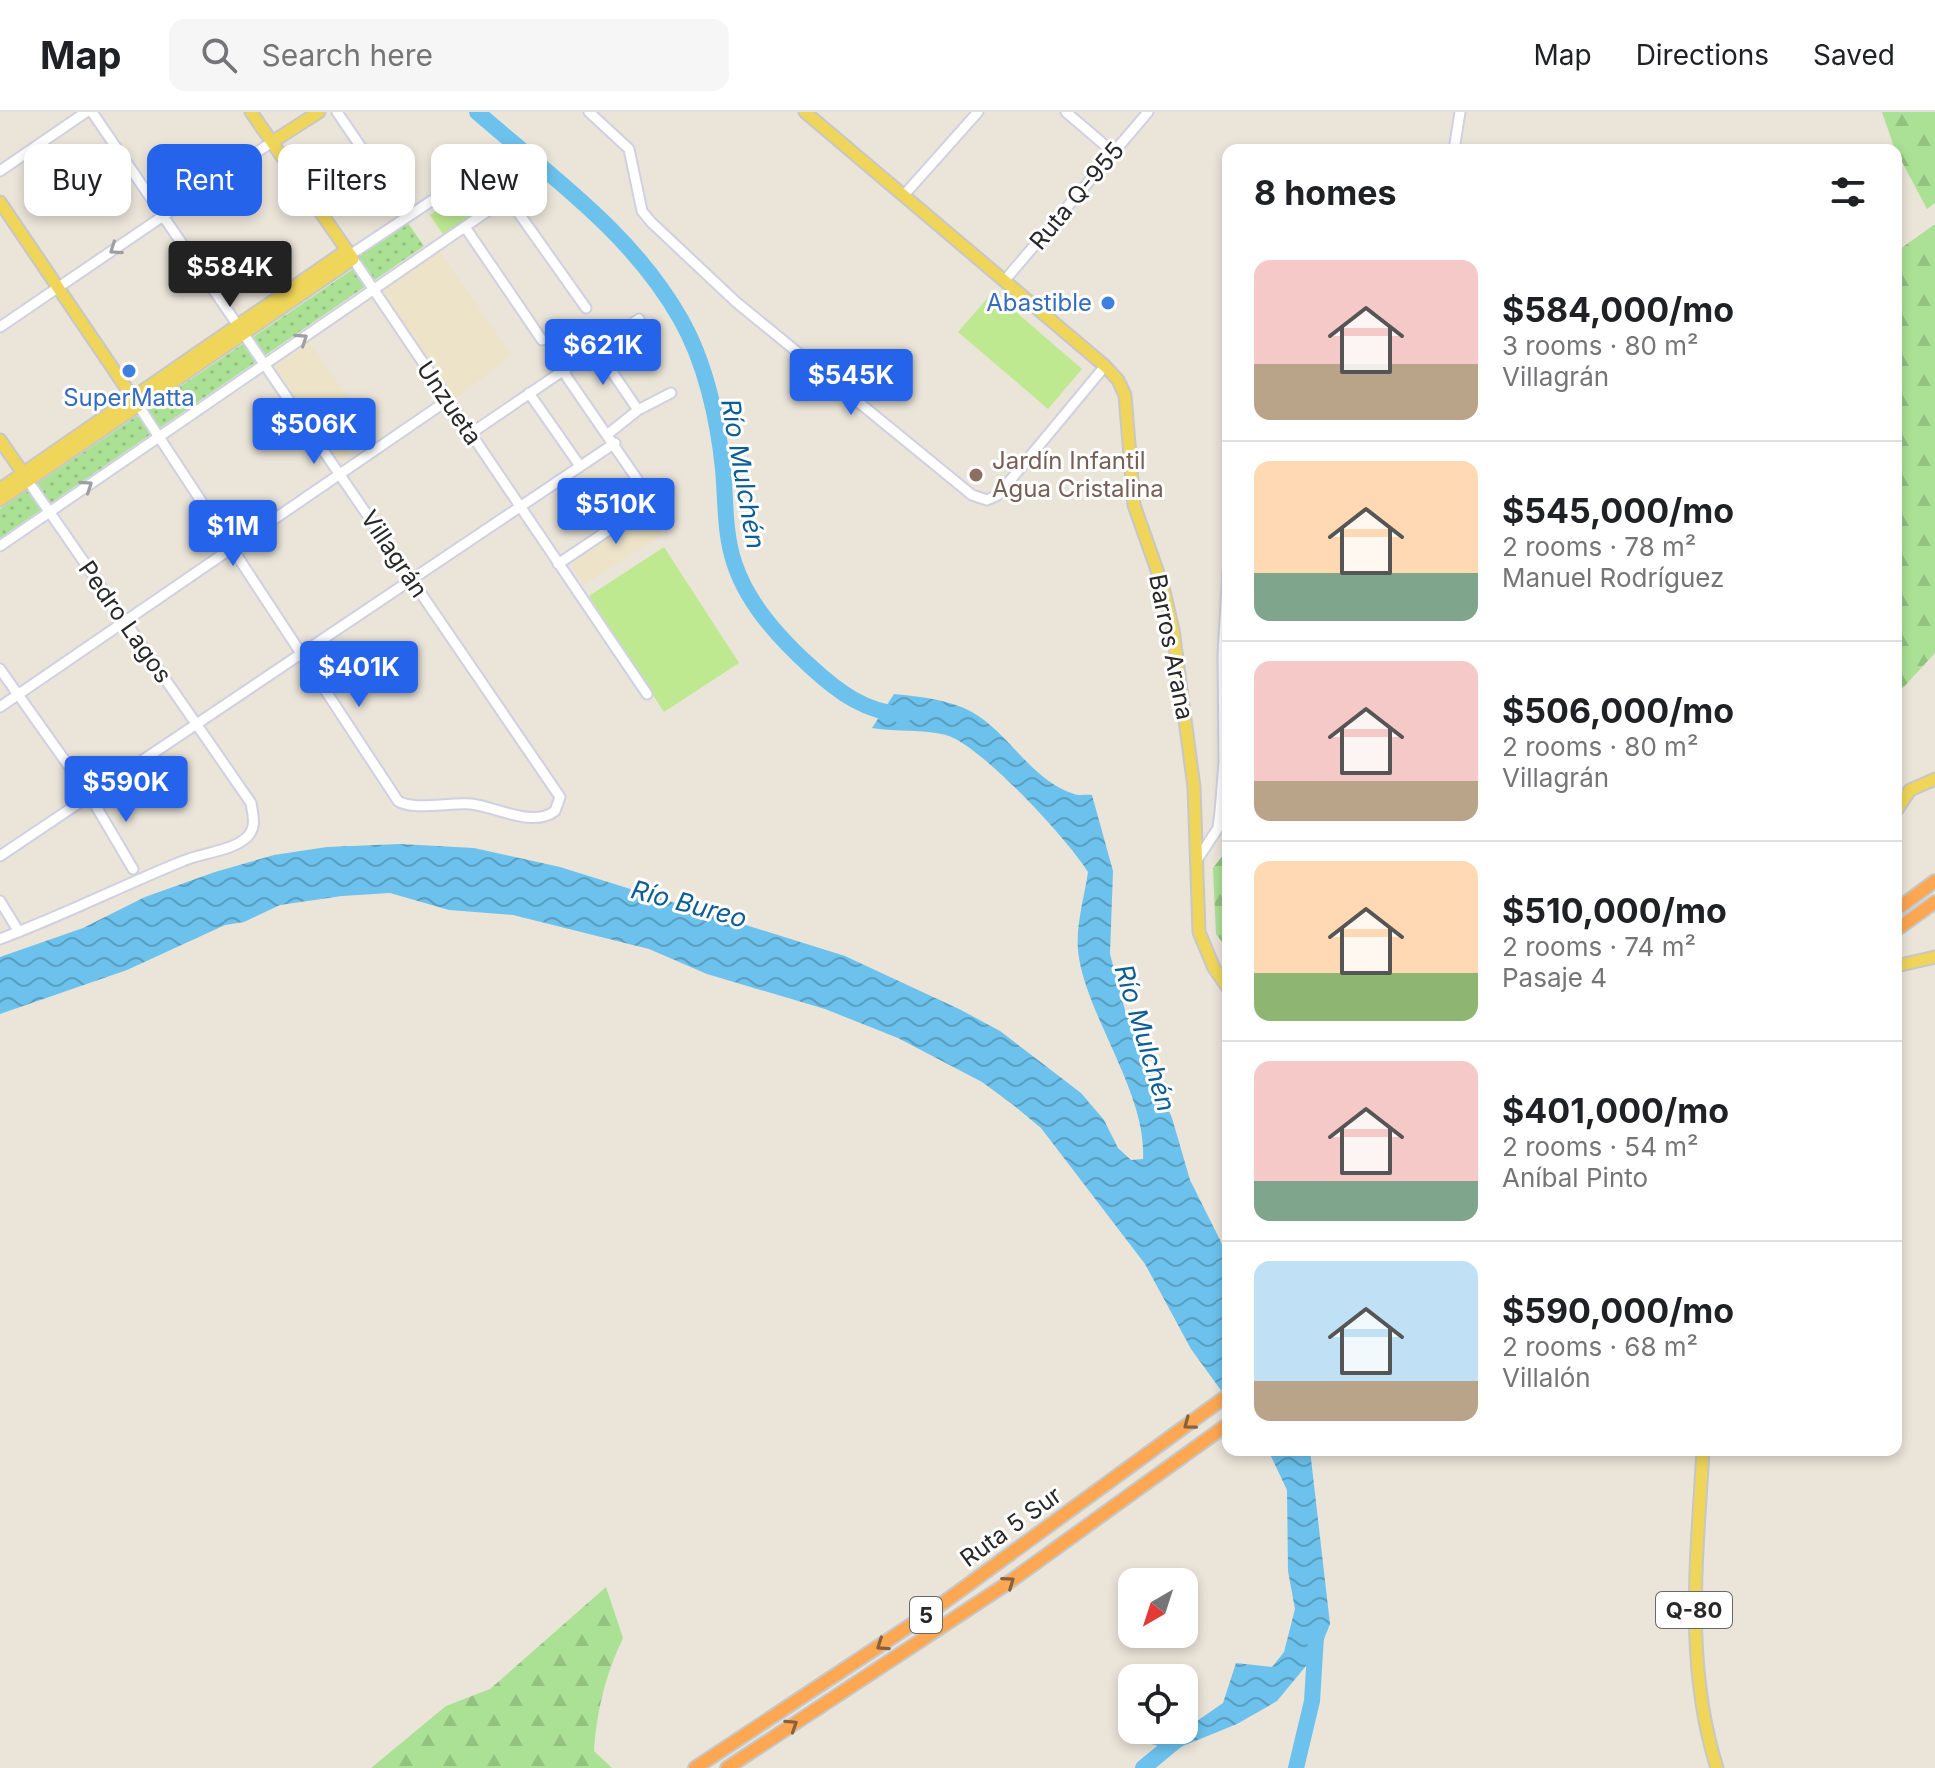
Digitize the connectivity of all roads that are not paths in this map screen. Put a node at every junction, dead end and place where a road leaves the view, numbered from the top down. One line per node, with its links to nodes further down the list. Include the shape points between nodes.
1 (89, 112): 16 (street); 17 (street, Villagrán)
2 (251, 112): 11 (main road, Unzueta)
3 (319, 112): 11 (main road)
4 (337, 112): 12 (street)
5 (589, 112): 36 (street, via 629,149 642,211 651,222 736,302 972,495 987,500 998,495)
6 (805, 112): 18 (main road, Barros Arana)
7 (978, 112): 18 (street)
8 (1066, 112): 15 (street)
9 (1148, 112): 15 (street, Ruta Q-955)
10 (1460, 112): 13 (street)
11 (272, 142): 14 (street); 25 (main road, Unzueta)
12 (359, 144)
13 (1455, 144)
14 (262, 149)
15 (1114, 153): 26 (street, Ruta Q-955)
16 (0, 171)
17 (147, 192)
18 (904, 195): 26 (main road, Barros Arana)
19 (0, 202): 27 (main road)
20 (164, 216): 27 (street, one-way to 27); 32 (street, Villagrán)
21 (408, 216): 25 (street)
22 (481, 216): 24 (street)
23 (521, 216): 29 (street)
24 (465, 227): 28 (street); 33 (street)
25 (350, 255): 28 (street, Unzueta); 32 (main road)
26 (1005, 280): 36 (main road, Barros Arana)
27 (58, 287): 31 (street); 41 (main road)
28 (373, 290): 35 (street, one-way to 28); 40 (street, Unzueta)
29 (586, 308)
30 (639, 319): 34 (street)
31 (0, 327)
32 (240, 330): 35 (street, Villagrán); 41 (main road)
33 (542, 340)
34 (595, 347): 37 (street); 42 (street)
35 (264, 365): 45 (street); 49 (street, Villagrán)
36 (1105, 366): 71 (main road, Barros Arana, via 1125,395 1134,505 1173,630 1191,755)
37 (562, 370): 38 (street); 44 (street)
38 (529, 393): 43 (street); 48 (street)
39 (671, 393): 42 (street)
40 (448, 400): 43 (street, Unzueta); 49 (street)
41 (136, 401): 45 (street); 50 (main road)
42 (638, 410): 44 (street)
43 (470, 434): 53 (street, Unzueta)
44 (608, 434): 47 (street)
45 (159, 437): 54 (street, one-way to 45); 56 (street)
46 (0, 440): 50 (main road, Pedro Lagos)
47 (615, 443): 48 (street); 57 (street, via 652,501)
48 (580, 466): 53 (street)
49 (340, 475): 56 (street); 58 (street, Villagrán)
50 (25, 477): 51 (main road); 52 (main road); 54 (street, Pedro Lagos)
51 (0, 489)
52 (0, 500)
53 (519, 507): 57 (street, Unzueta); 58 (street)
54 (49, 513): 55 (street); 59 (street, Pedro Lagos)
55 (0, 546)
56 (233, 548): 59 (street); 60 (street)
57 (558, 564): 62 (street, Unzueta)
58 (411, 580): 60 (street); 60 (street, Villagrán, via 560,797 555,811 536,818 475,804 410,806 398,801)
59 (125, 622): 63 (street); 65 (street, Pedro Lagos)
60 (303, 653): 65 (street)
61 (0, 669): 63 (street)
62 (647, 694)
63 (18, 695): 64 (street); 68 (street)
64 (0, 707)
65 (196, 724): 68 (street); 78 (street, Pedro Lagos, via 251,803 255,823 243,840)
66 (1935, 779): 69 (main road, via 1910,790)
67 (1222, 787): 71 (street, via 1218,828)
68 (90, 796): 70 (street); 72 (street)
69 (1902, 802)
70 (0, 856)
71 (1197, 860): 82 (main road, Barros Arana, via 1199,932)
72 (133, 869)
73 (1935, 881): 76 (highway)
74 (0, 901): 78 (street)
75 (1935, 902): 77 (highway)
76 (1902, 906)
77 (1902, 926)
78 (19, 932): 79 (street)
79 (0, 939)
80 (1935, 957): 81 (main road)
81 (1902, 965)
82 (1222, 979)
83 (1222, 1400): 86 (highway, Ruta 5 Sur / 5, one-way to 86, via 920,1619)
84 (1222, 1428): 87 (highway, Ruta 5 Sur / 5, one-way to 84, via 959,1616)
85 (1703, 1456): 88 (main road, Q-80, via 1694,1638 1702,1712)
86 (695, 1768)
87 (727, 1768)
88 (1717, 1768)

